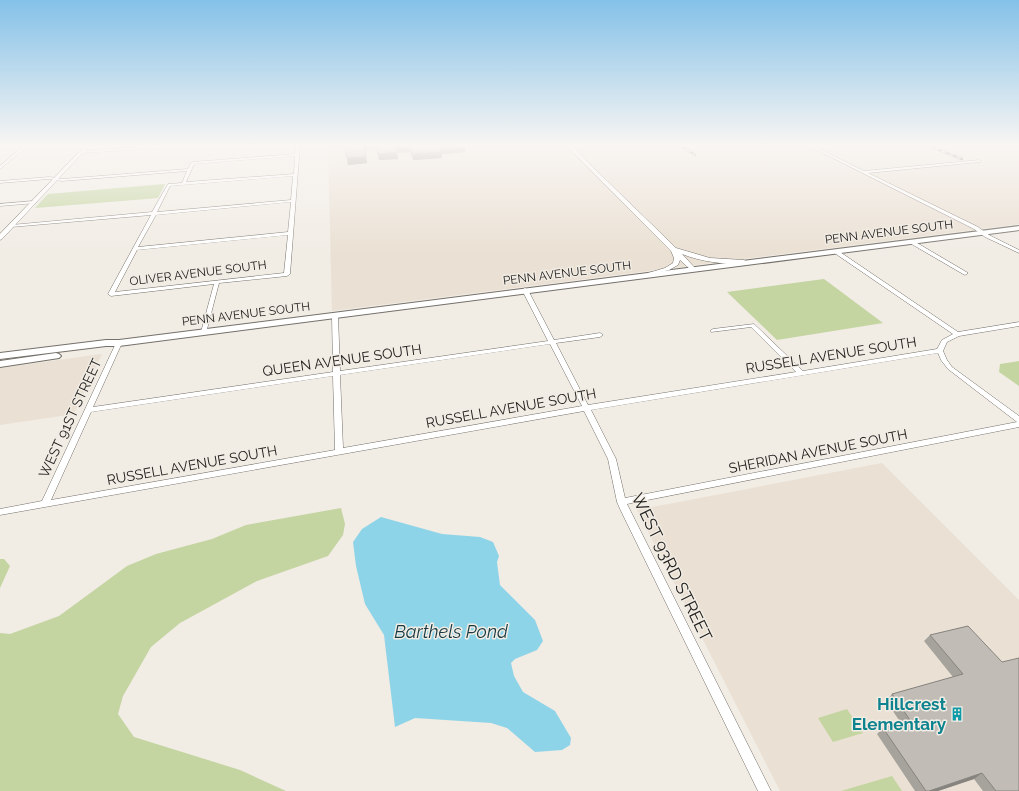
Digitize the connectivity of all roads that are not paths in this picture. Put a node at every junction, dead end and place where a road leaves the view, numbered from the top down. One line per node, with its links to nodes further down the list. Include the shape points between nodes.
1 (53, 182): 8 (street)
2 (208, 182): 6 (street)
3 (295, 182): 7 (street)
4 (605, 182): 17 (street)
5 (883, 182): 14 (street)
6 (182, 184): 10 (street, via 169,185)
7 (293, 201): 10 (street); 13 (street)
8 (34, 202): 9 (street); 11 (street)
9 (0, 205)
10 (154, 213): 11 (street); 18 (street)
11 (11, 226): 15 (street)
12 (1019, 228): 14 (main road, PENN AVENUE SOUTH)
13 (290, 233): 18 (street); 25 (street, OLIVER AVENUE SOUTH, via 287,274)
14 (983, 233): 16 (main road, PENN AVENUE SOUTH); 20 (street)
15 (0, 238)
16 (910, 241): 19 (main road, PENN AVENUE SOUTH); 23 (street)
17 (671, 247): 21 (street, via 698,259); 22 (street); 24 (street, via 677,258 676,264)
18 (135, 249): 25 (street, OLIVER AVENUE SOUTH, via 111,294)
19 (835, 251): 21 (main road, PENN AVENUE SOUTH); 31 (street)
20 (1019, 252)
21 (744, 262): 22 (main road, PENN AVENUE SOUTH)
22 (693, 269): 24 (main road, PENN AVENUE SOUTH)
23 (965, 273)
24 (650, 274): 26 (main road, PENN AVENUE SOUTH)
25 (217, 282): 30 (street)
26 (525, 290): 27 (main road, PENN AVENUE SOUTH); 33 (street, WEST 93RD STREET)
27 (335, 315): 30 (main road, PENN AVENUE SOUTH); 38 (street)
28 (1019, 324): 31 (street)
29 (713, 331): 39 (street, via 752,325)
30 (204, 332): 34 (main road, PENN AVENUE SOUTH)
31 (957, 334): 35 (street, via 944,341)
32 (600, 335): 33 (street, QUEEN AVENUE SOUTH)
33 (552, 342): 38 (street, QUEEN AVENUE SOUTH); 40 (street, WEST 93RD STREET)
34 (119, 343): 36 (main road, PENN AVENUE SOUTH); 37 (main road, PENN AVENUE SOUTH, via 103,349); 41 (street, WEST 91ST STREET)
35 (940, 351): 39 (street, RUSSELL AVENUE SOUTH); 42 (street, via 950,368)
36 (0, 356)
37 (0, 364)
38 (336, 373): 41 (street, QUEEN AVENUE SOUTH); 44 (street)
39 (802, 374): 40 (street, RUSSELL AVENUE SOUTH)
40 (586, 408): 44 (street, RUSSELL AVENUE SOUTH); 45 (street, WEST 93RD STREET, via 614,462)
41 (88, 410): 46 (street, WEST 91ST STREET)
42 (1019, 420)
43 (1019, 424): 45 (street, SHERIDAN AVENUE SOUTH)
44 (339, 451): 46 (street, RUSSELL AVENUE SOUTH)
45 (621, 502): 48 (street, WEST 93RD STREET)
46 (45, 504): 47 (street, RUSSELL AVENUE SOUTH)
47 (0, 512)
48 (765, 791)

